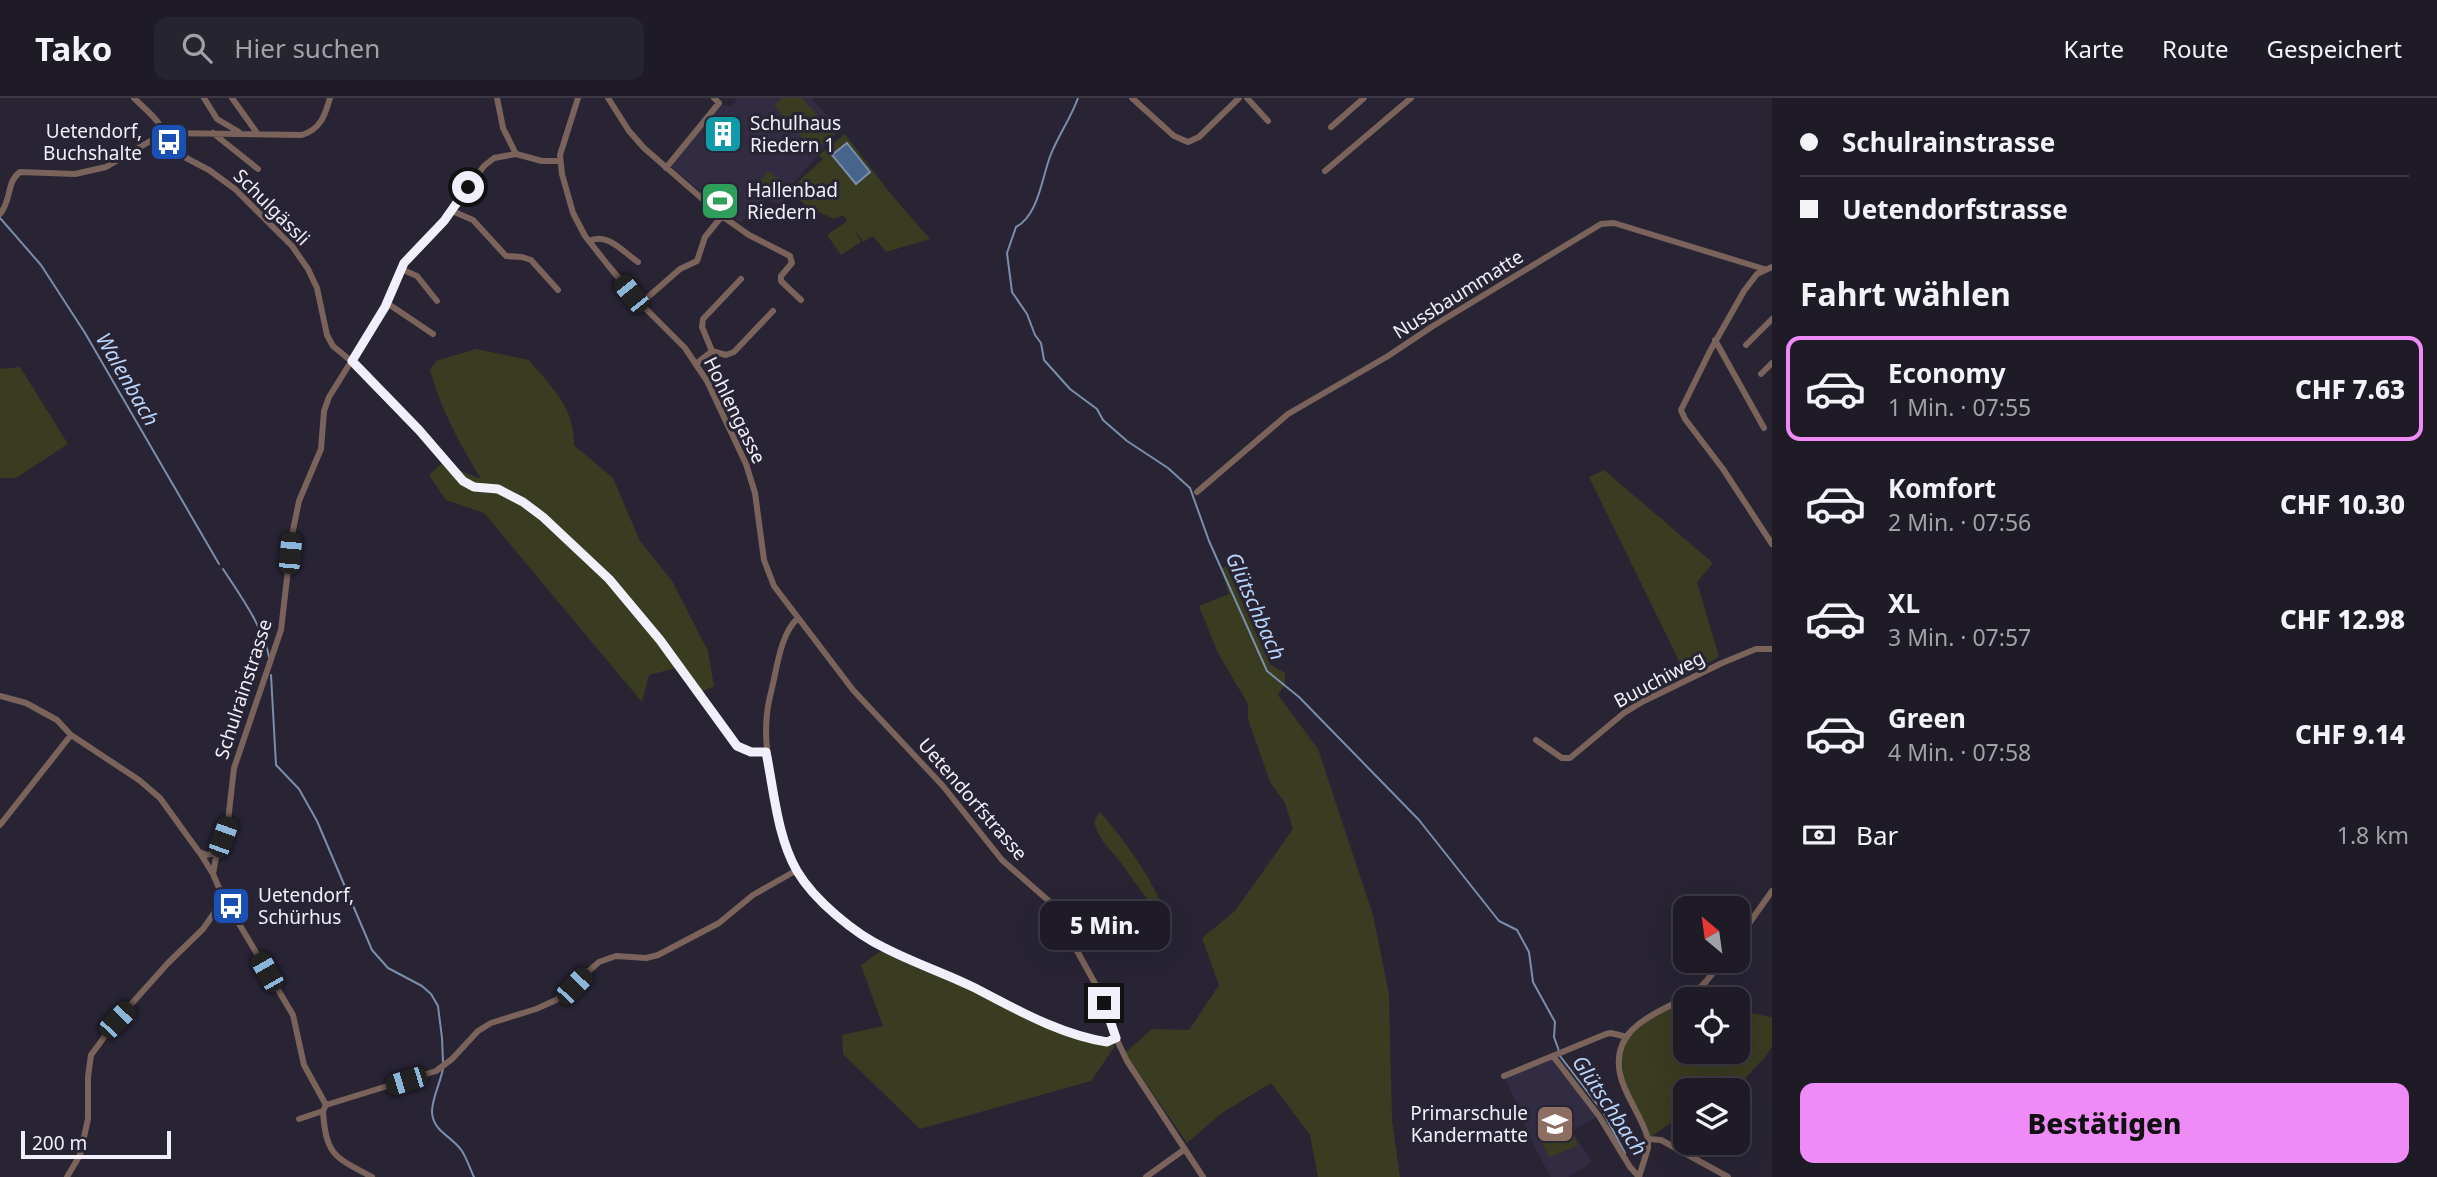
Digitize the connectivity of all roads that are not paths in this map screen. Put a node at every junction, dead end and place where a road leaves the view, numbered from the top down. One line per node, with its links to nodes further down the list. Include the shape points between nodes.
1 (134, 98): 16 (street, Schulgässli)
2 (204, 98): 18 (street, via 217,118)
3 (232, 98): 19 (street)
4 (330, 98): 19 (street, via 322,121 308,133)
5 (497, 98): 20 (street, via 503,128)
6 (578, 98): 21 (street, Hohlengasse)
7 (608, 98): 22 (street, via 629,131)
8 (714, 98): 22 (street, via 719,103)
9 (1132, 98): 10 (street, via 1174,136 1188,142 1199,138)
10 (1239, 98)
11 (1247, 98): 14 (street)
12 (1364, 98): 15 (street)
13 (1411, 98): 24 (street)
14 (1268, 121)
15 (1331, 127)
16 (164, 133): 17 (street); 26 (street, via 103,167 75,174 20,172 10,181); 45 (street, Schulgässli, via 163,140 171,150 235,189 292,246 317,288 330,341)
17 (212, 133): 18 (street); 23 (street)
18 (240, 133): 19 (street)
19 (258, 133)
20 (516, 154): 21 (street); 25 (street, Schulrainstrasse, via 494,158 484,166)
21 (560, 161): 28 (street, Hohlengasse, via 573,214)
22 (666, 167): 27 (street)
23 (258, 170)
24 (1325, 171)
25 (452, 211): 31 (street, Schulrainstrasse); 34 (street, via 473,220 506,256 531,260)
26 (1, 213)
27 (722, 216): 35 (street, via 790,256 792,262 781,281); 38 (street, via 705,237 695,263 680,269)
28 (589, 241): 29 (street, via 607,240); 38 (street, Hohlengasse)
29 (638, 262)
30 (1772, 267): 32 (street)
31 (401, 269): 36 (street, via 417,276); 37 (street, Schulrainstrasse)
32 (1763, 269): 42 (street, via 1744,291); 50 (street, Nussbaummatte, via 1625,226 1601,224 1288,414)
33 (741, 279): 44 (street, via 703,319)
34 (558, 290)
35 (801, 300)
36 (437, 301)
37 (387, 303): 41 (street); 45 (street, Schulrainstrasse)
38 (640, 304): 46 (street, Hohlengasse)
39 (773, 311): 44 (street, via 734,352)
40 (1772, 319): 43 (street)
41 (433, 334)
42 (1715, 341): 49 (street); 51 (street, via 1682,412)
43 (1746, 345)
44 (712, 351): 46 (street)
45 (352, 361): 57 (street, Schulgässli, via 463,481 498,489 523,502 609,579 737,746); 60 (street, Schulrainstrasse, via 328,397 321,449 299,501 281,630 234,768 228,821)
46 (697, 363): 52 (street, Hohlengasse, via 746,464 766,567)
47 (1772, 363): 48 (street)
48 (1761, 374)
49 (1764, 428)
50 (1197, 492)
51 (1772, 544)
52 (798, 618): 57 (street, via 788,631 770,698); 70 (street, Uetendorfstrasse, via 865,703 943,786 1002,860 1050,902 1097,987)
53 (1772, 649): 56 (street, Buuchiweg, via 1743,654 1642,702 1570,758)
54 (0, 696): 55 (street, via 26,703 57,720)
55 (71, 735): 58 (street); 59 (street, via 160,798)
56 (1536, 740)
57 (766, 752): 61 (street, via 782,831)
58 (0, 825)
59 (199, 852): 60 (street); 62 (street)
60 (217, 852): 62 (street, Schulrainstrasse)
61 (797, 870): 70 (street, via 830,909 883,948 1045,1023 1104,1041); 73 (street, via 753,895 719,923 658,955 616,956 599,962 556,1000 478,1031 443,1067)
62 (213, 874): 64 (street)
63 (1772, 891): 67 (street)
64 (222, 895): 65 (street); 66 (street)
65 (219, 906): 66 (street); 77 (street, via 91,1055 88,1119 80,1155)
66 (229, 906): 73 (street, via 293,1015 304,1065)
67 (1750, 922)
68 (1712, 973): 69 (street, via 1698,990 1649,1015)
69 (1627, 1037): 71 (street, via 1606,1034); 75 (street, via 1620,1074)
70 (1116, 1038): 76 (street, Uetendorfstrasse)
71 (1558, 1054): 72 (street); 81 (street)
72 (1504, 1076)
73 (325, 1108): 74 (street); 78 (street, via 330,1148)
74 (299, 1119)
75 (1648, 1139): 81 (street); 82 (street, via 1661,1139)
76 (1185, 1149): 79 (street); 80 (street, Uetendorfstrasse)
77 (67, 1177)
78 (372, 1177)
79 (1146, 1177)
80 (1203, 1177)
81 (1639, 1177)
82 (1728, 1177)

